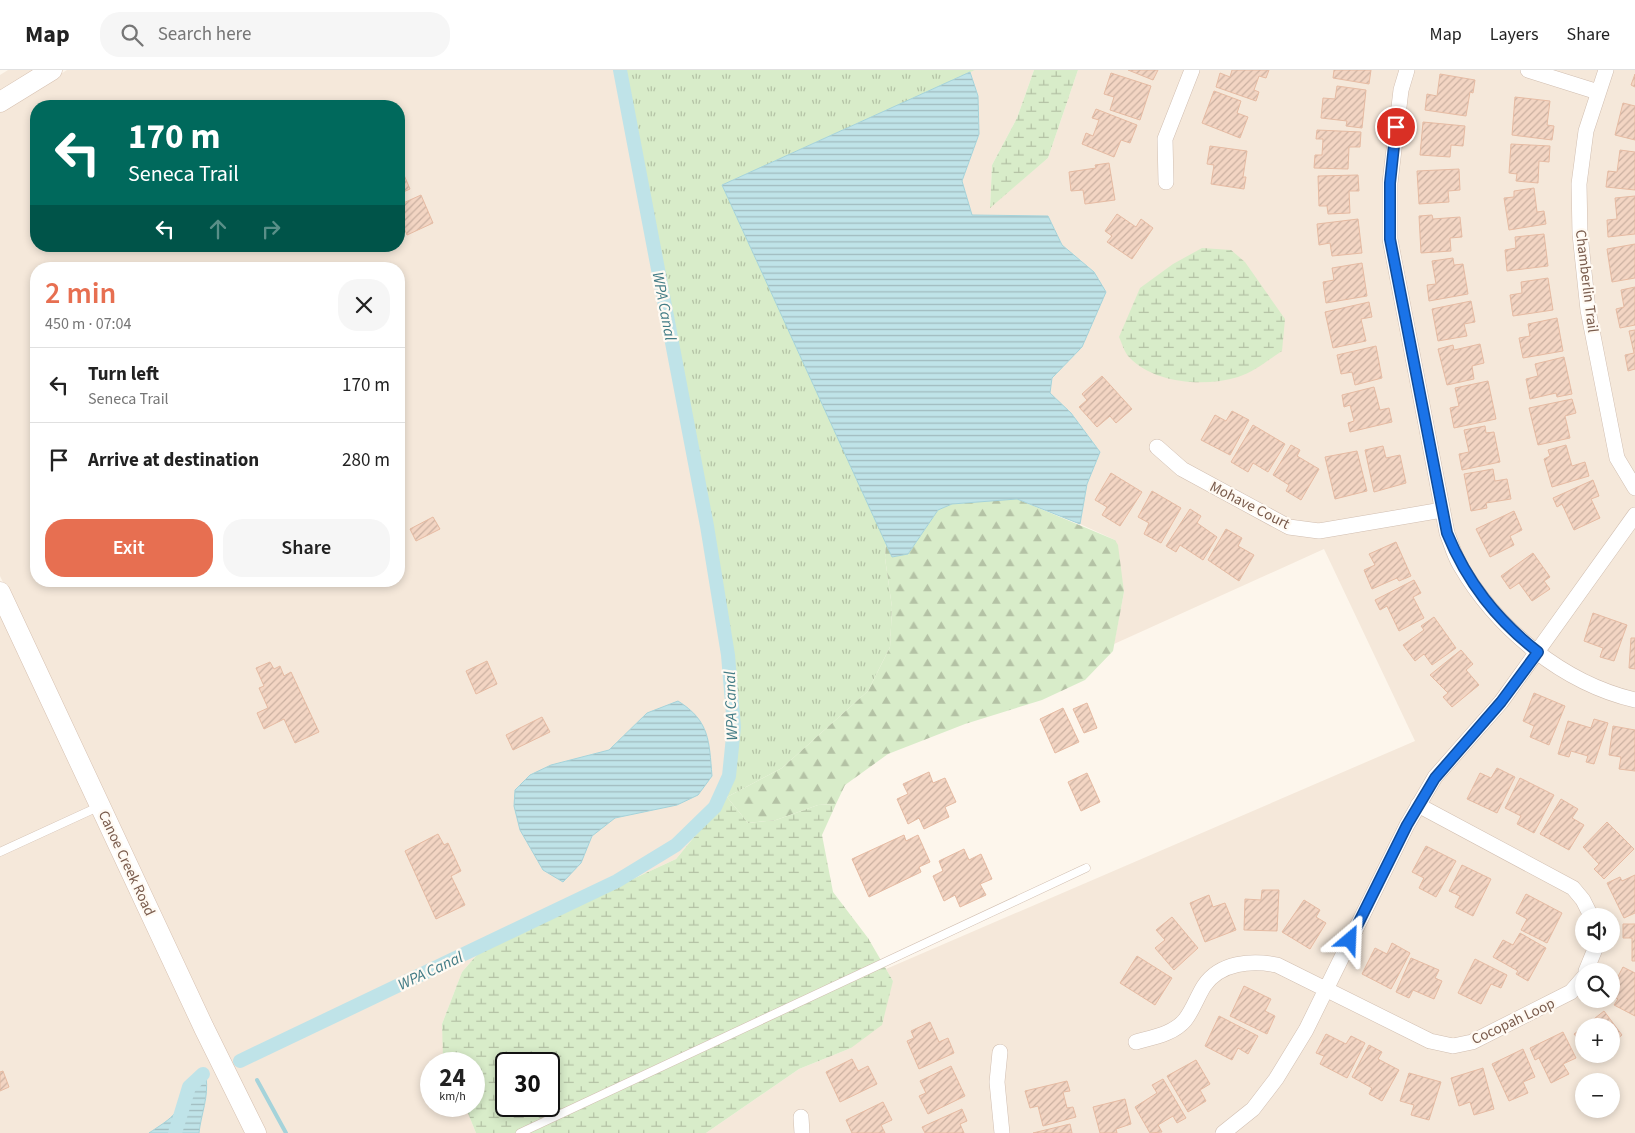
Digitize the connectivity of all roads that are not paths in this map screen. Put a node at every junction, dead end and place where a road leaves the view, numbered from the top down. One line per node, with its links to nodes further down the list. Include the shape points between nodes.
1 (52, 70): 7 (main road)
2 (1192, 70): 8 (street, via 1165,139)
3 (1407, 70): 11 (street, via 1400,90 1390,183 1390,239)
4 (1528, 70): 6 (street)
5 (1606, 70): 6 (street, Chamberlin Trail)
6 (1598, 92): 10 (street, Chamberlin Trail, via 1585,140 1579,184 1580,234 1588,310 1617,458)
7 (0, 102)
8 (1166, 182)
9 (1157, 447): 11 (street, Mohave Court, via 1182,469 1289,527 1319,532)
10 (1635, 488)
11 (1442, 510): 14 (street, via 1447,533 1460,564 1480,594 1509,628)
12 (1635, 515): 14 (street)
13 (0, 592): 17 (main road, Canoe Creek Road)
14 (1538, 652): 15 (street, via 1558,668 1595,687); 16 (street, via 1501,702 1435,778)
15 (1635, 700)
16 (1418, 805): 20 (street, via 1573,888); 22 (street)
17 (100, 806): 18 (lane); 26 (main road, Canoe Creek Road)
18 (0, 852)
19 (1086, 868): 27 (lane)
20 (1588, 908)
21 (1575, 988): 22 (street, Cocopah Loop, via 1472,1042 1453,1046 1430,1041)
22 (1326, 989): 23 (street, Cocopah Loop, via 1277,965 1256,960 1235,965 1218,972 1205,984 1185,1020 1171,1032); 30 (street, via 1306,1030 1276,1078 1253,1110)
23 (1136, 1042)
24 (1000, 1052): 29 (street, via 997,1082)
25 (802, 1117): 28 (street)
26 (256, 1133)
27 (520, 1133)
28 (802, 1133)
29 (1002, 1133)
30 (1224, 1133)

